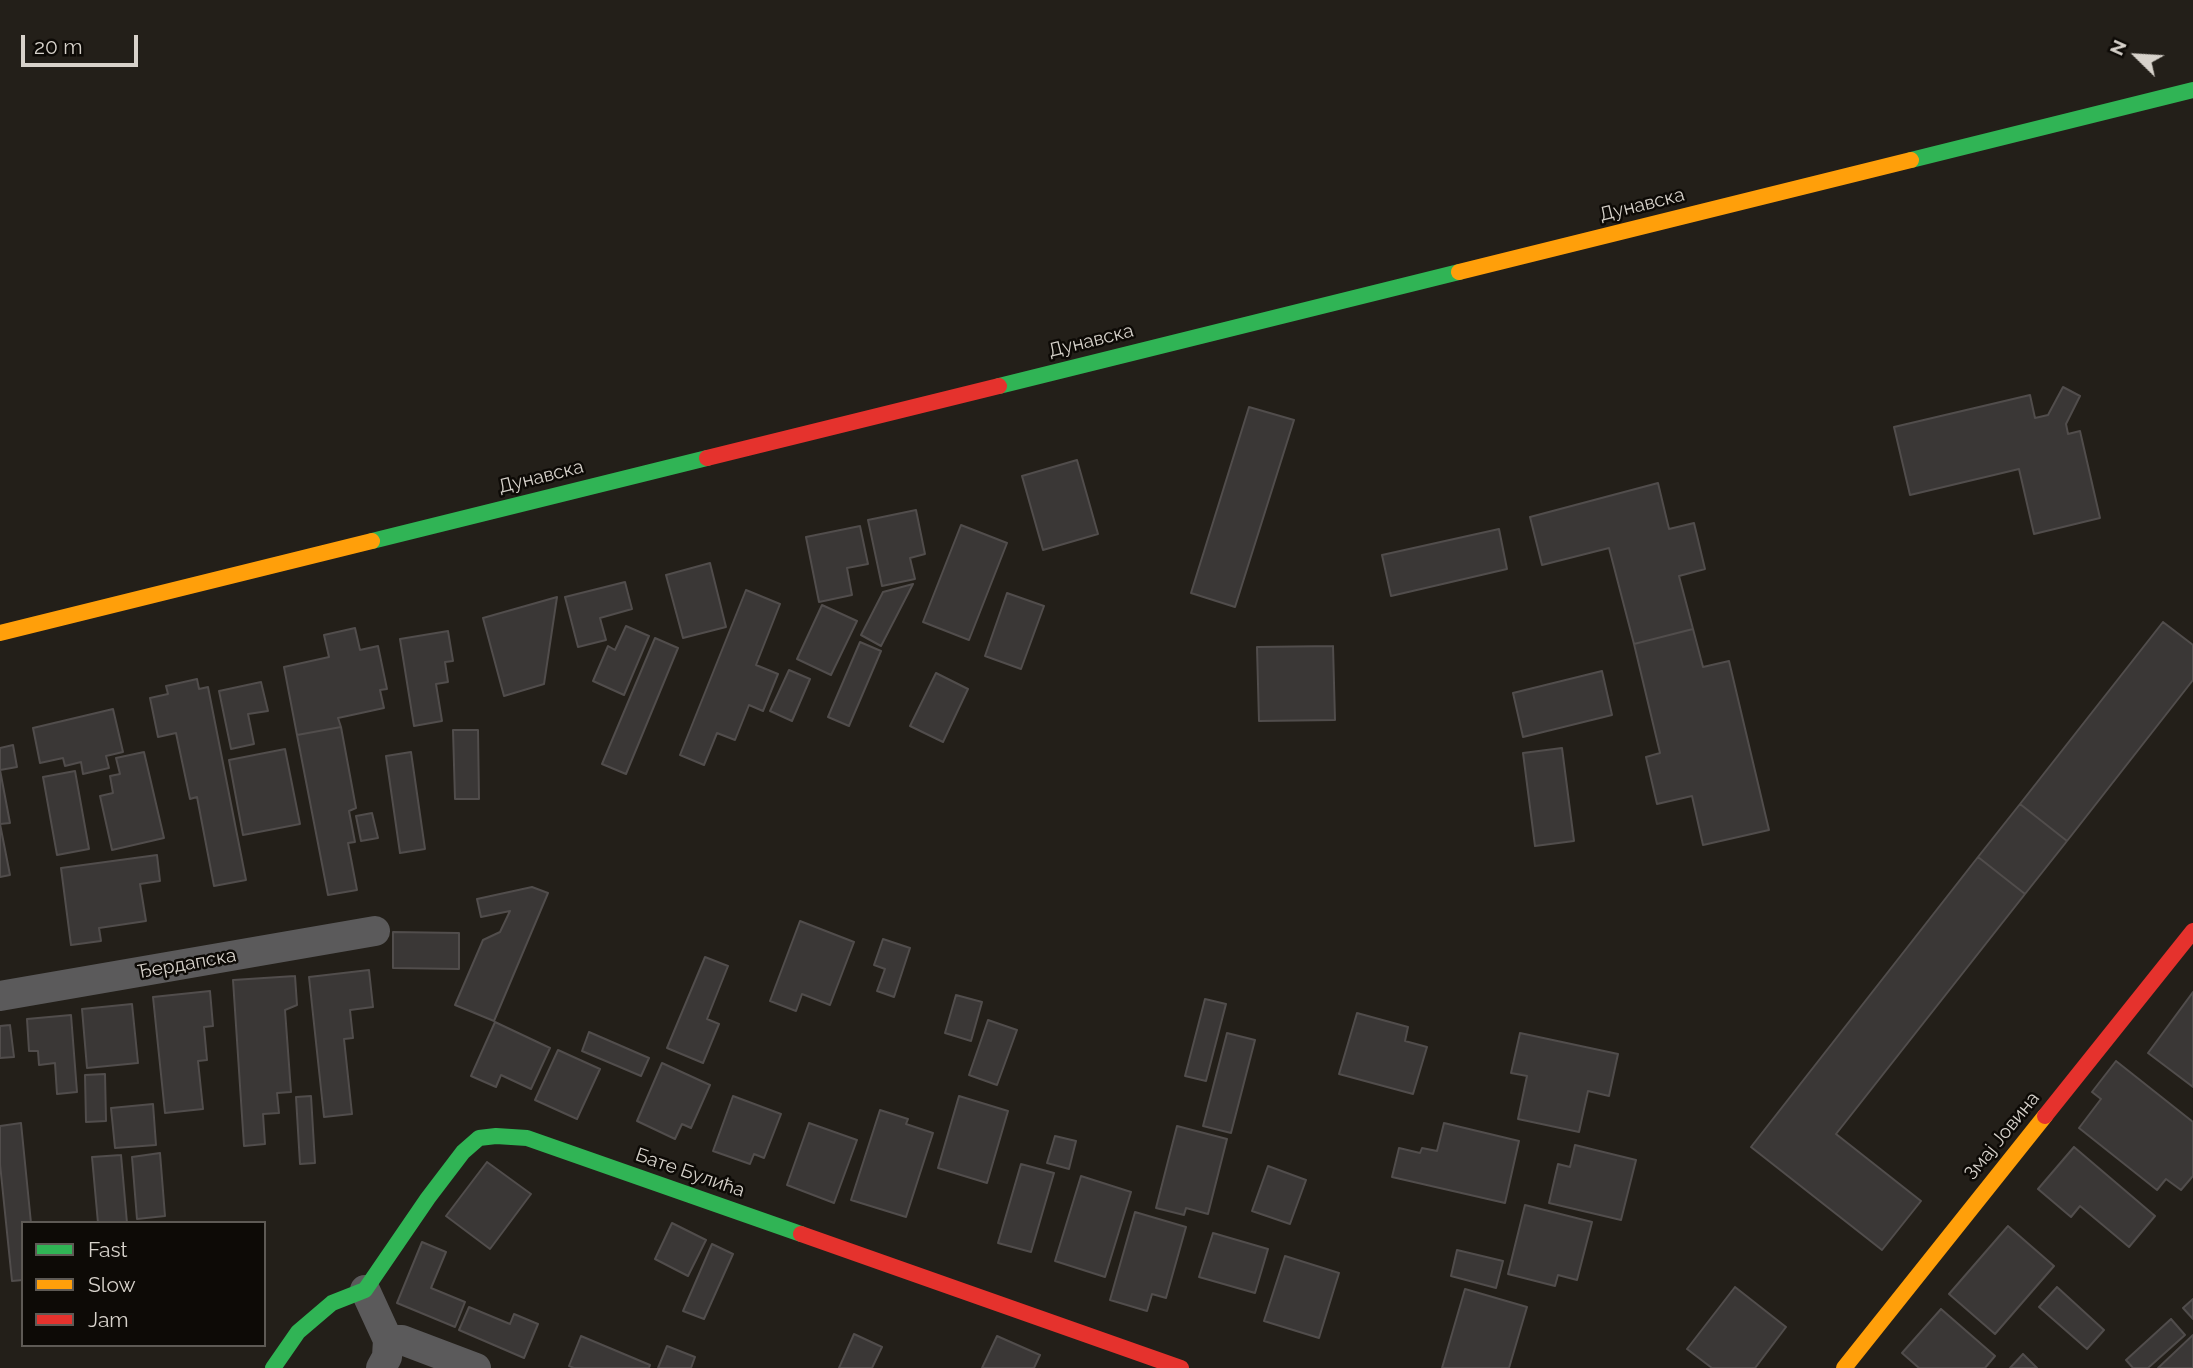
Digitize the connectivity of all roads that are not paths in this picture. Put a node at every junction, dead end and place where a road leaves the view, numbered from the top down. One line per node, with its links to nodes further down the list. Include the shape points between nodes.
1 (2193, 90): 2 (street, Дунавска)
2 (0, 633)
3 (375, 931): 5 (street, Ђердапска)
4 (2193, 931): 11 (street, Змај Јовина)
5 (0, 996)
6 (365, 1290): 7 (street); 8 (street, via 332,1303 298,1332); 10 (street, Бате Булића, via 463,1152 479,1138 527,1138)
7 (385, 1354): 9 (street, via 402,1340)
8 (273, 1368)
9 (476, 1368)
10 (1181, 1368)
11 (1844, 1368)

